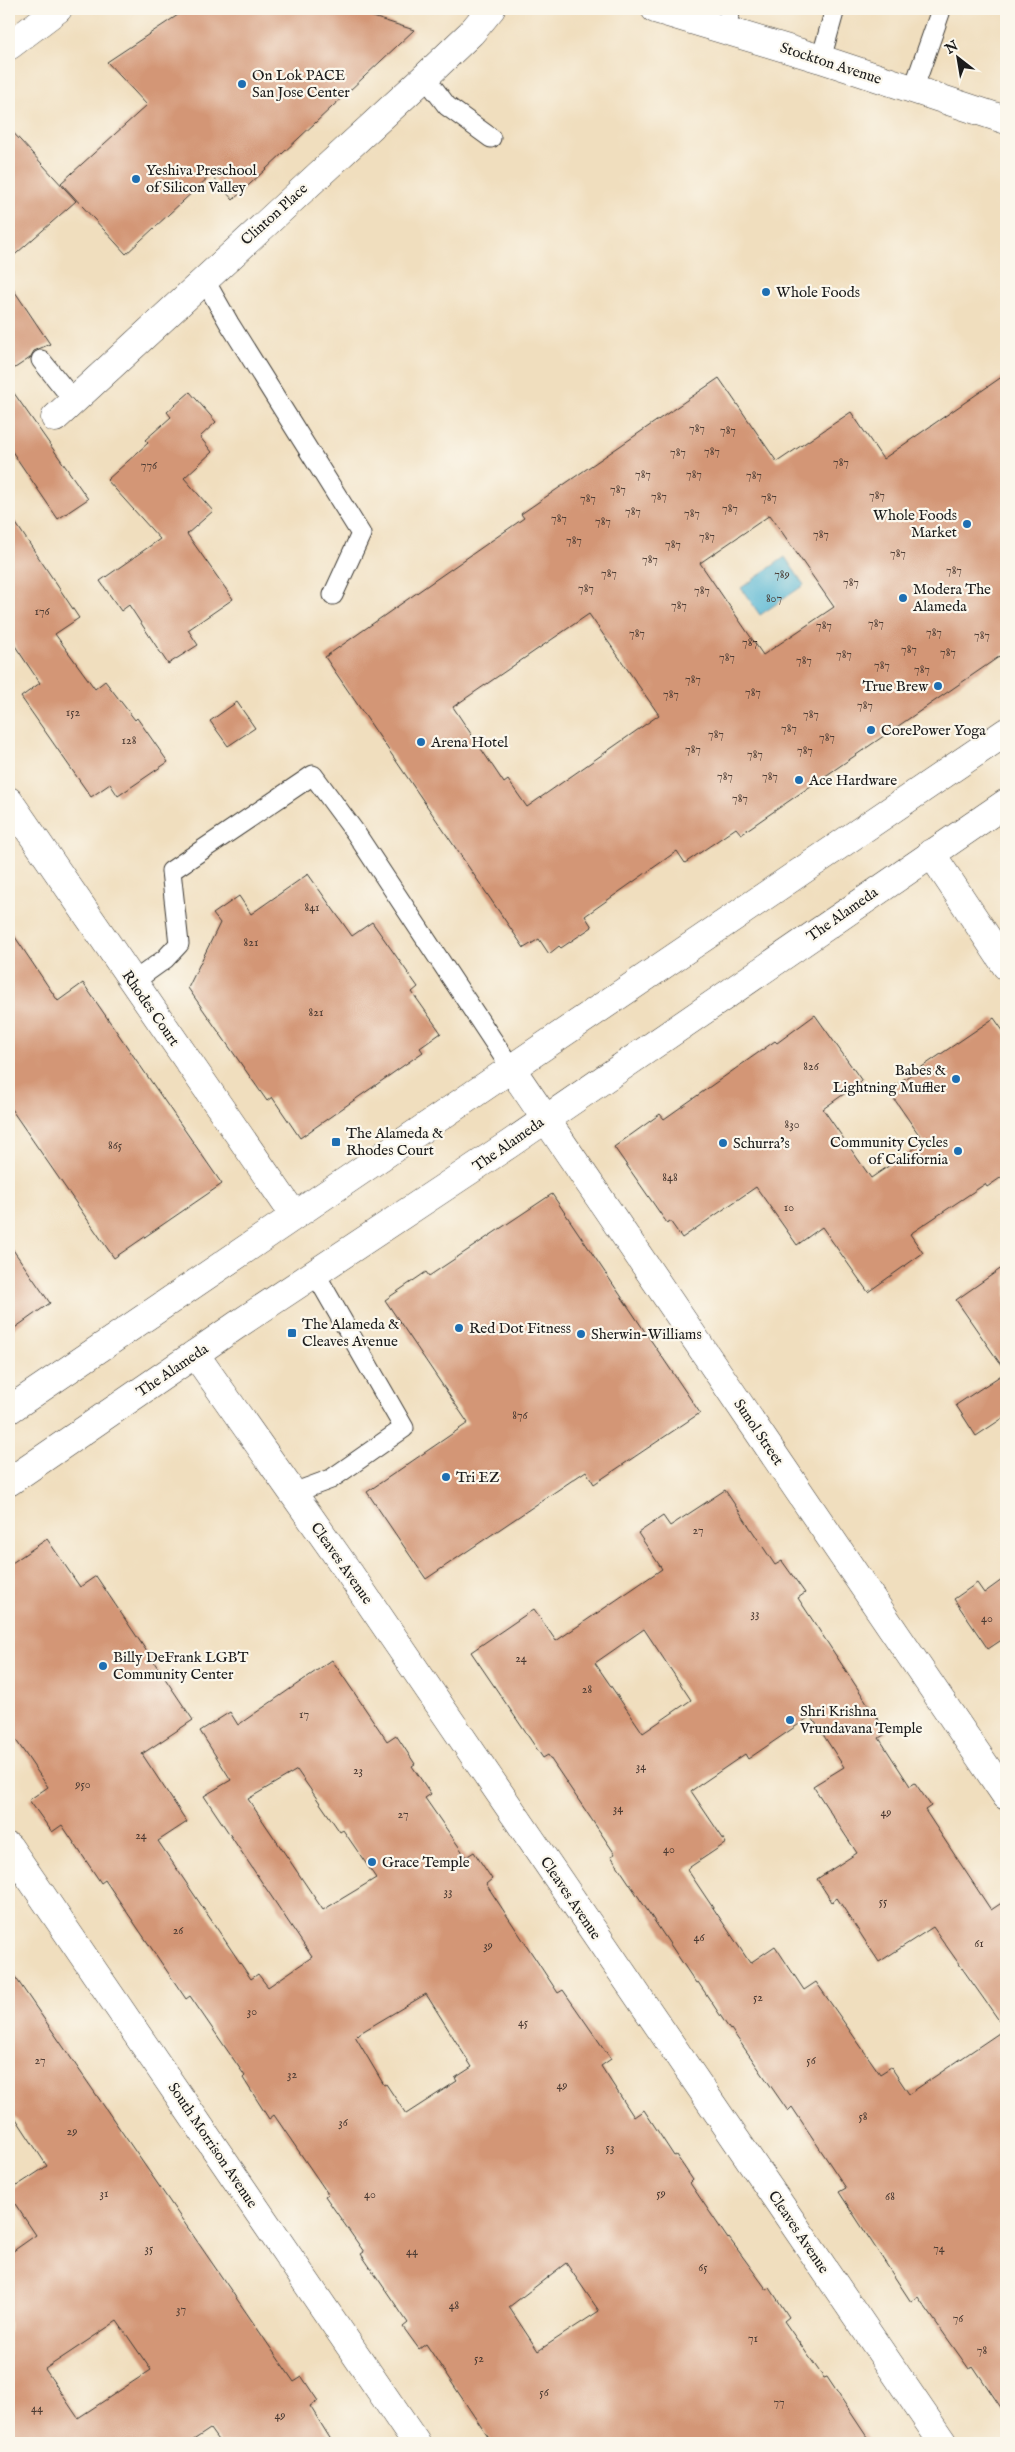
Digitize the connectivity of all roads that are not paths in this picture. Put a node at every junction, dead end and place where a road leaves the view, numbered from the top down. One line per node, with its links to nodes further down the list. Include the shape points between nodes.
1 (58, 9): 7 (street)
2 (491, 9): 9 (street, Clinton Place)
3 (655, 9): 6 (street, Stockton Avenue)
4 (835, 9): 8 (lane)
5 (940, 13): 10 (lane)
6 (728, 19): 8 (street, Stockton Avenue)
7 (9, 46)
8 (820, 59): 10 (street, Stockton Avenue)
9 (425, 77): 12 (lane, via 447,106); 13 (street, Clinton Place)
10 (913, 90): 11 (street, Stockton Avenue)
11 (1006, 120)
12 (492, 138)
13 (204, 279): 15 (street, Clinton Place); 16 (lane, via 361,534)
14 (41, 360): 15 (lane)
15 (65, 409)
16 (333, 595)
17 (1006, 732): 23 (street)
18 (9, 801): 22 (street, Rhodes Court)
19 (1006, 803): 20 (street, The Alameda)
20 (931, 853): 21 (street); 24 (street, The Alameda)
21 (1006, 966)
22 (133, 982): 23 (lane, via 165,959 179,944 171,871 313,775); 25 (street, Rhodes Court)
23 (511, 1068): 24 (street, Sunol Street); 25 (street)
24 (546, 1118): 26 (street, The Alameda); 31 (street, Sunol Street)
25 (294, 1214): 28 (street)
26 (315, 1273): 27 (street, The Alameda); 30 (lane, via 404,1428 331,1479)
27 (195, 1354): 29 (street, The Alameda); 30 (street, Cleaves Avenue)
28 (9, 1410)
29 (9, 1482)
30 (293, 1494): 34 (street, Cleaves Avenue)
31 (1006, 1796)
32 (9, 1848): 33 (street, South Morrison Avenue)
33 (416, 2443)
34 (943, 2443)

